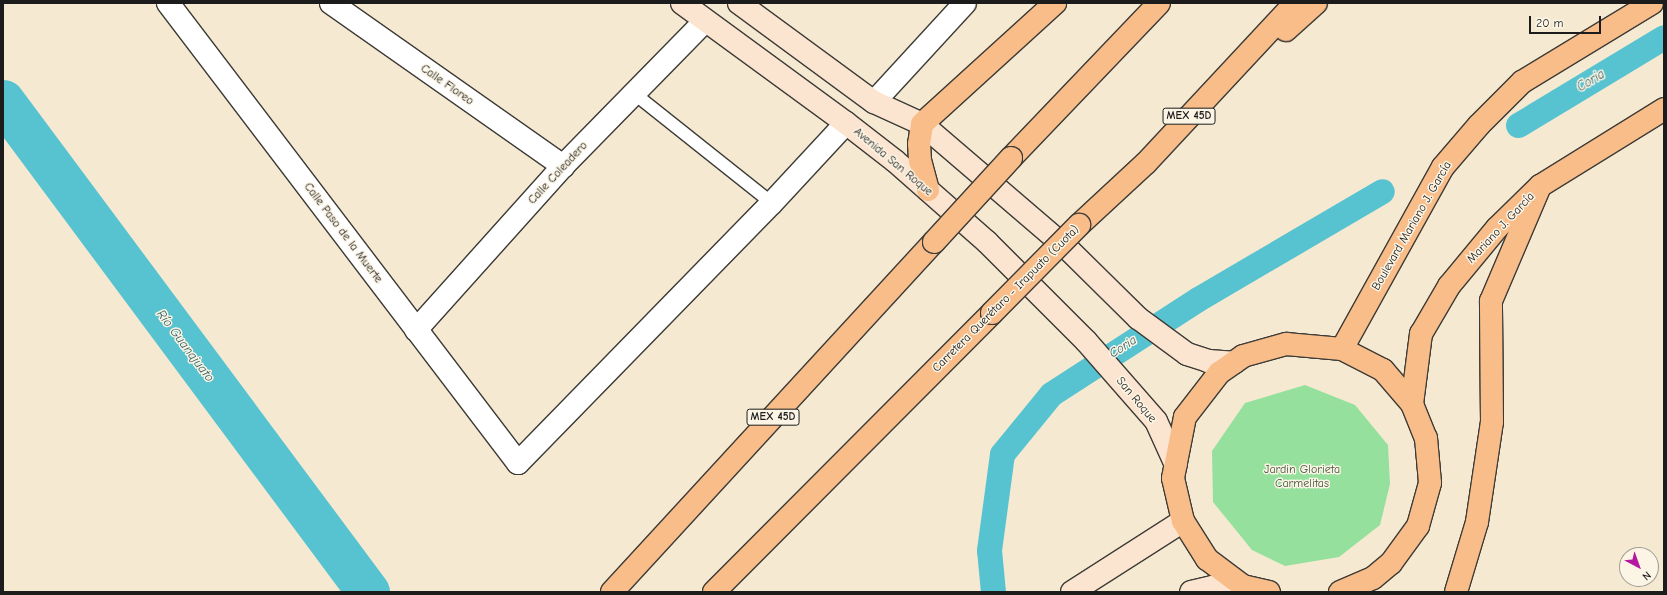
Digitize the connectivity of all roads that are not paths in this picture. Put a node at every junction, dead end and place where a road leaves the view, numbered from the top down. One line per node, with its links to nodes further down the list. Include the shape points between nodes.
1 (168, 3): 22 (street, Calle Paso de la Muerte)
2 (331, 3): 18 (street, Calle Floreo)
3 (682, 3): 11 (street, Avenida San Roque)
4 (739, 3): 13 (street)
5 (965, 3): 13 (street)
6 (1055, 3): 16 (main road)
7 (1159, 3): 31 (main road, MEX 45D, bridge, via 1011,158)
8 (1295, 3): 17 (main road, Carretera Querétaro - Irapuato (Cuota) / MEX 45D)
9 (1316, 3): 17 (main road, via 1262,50)
10 (1652, 3): 24 (main road, Boulevard Mariano J. García, via 1522,82 1479,125 1443,167)
11 (705, 21): 12 (street, Calle Coleadero); 15 (street, Avenida San Roque)
12 (636, 95): 18 (street, Calle Coleadero); 21 (lane)
13 (874, 102): 16 (street)
14 (1664, 109): 19 (main road, Mariano J. García)
15 (846, 123): 20 (street, Avenida San Roque); 21 (street)
16 (922, 124): 20 (main road, via 920,161); 25 (street, via 1069,250 1138,318 1187,354 1208,361)
17 (1146, 163): 32 (main road, Carretera Querétaro - Irapuato (Cuota) / MEX 45D, bridge, via 1079,225)
18 (563, 166): 22 (street, Calle Coleadero)
19 (1540, 186): 26 (main road, Mariano J. García, via 1497,228 1449,286 1421,334); 36 (main road, via 1491,301 1492,422 1477,522)
20 (928, 190): 23 (street, Avenida San Roque, via 987,242)
21 (772, 203): 22 (street, Calle Paso de la Muerte, via 518,463)
22 (416, 330)
23 (1086, 341): 27 (street, San Roque, via 1156,421)
24 (1342, 349): 25 (main road, via 1286,344 1244,356); 26 (main road, via 1383,370)
25 (1234, 363): 27 (main road, via 1219,373 1185,417)
26 (1412, 404): 29 (main road, via 1426,438 1430,483 1418,526 1391,563)
27 (1176, 465): 28 (main road, via 1173,478)
28 (1183, 521): 30 (main road, via 1208,559); 33 (street)
29 (1370, 585): 35 (main road)
30 (1259, 590): 34 (street, via 1213,587)
31 (612, 592)
32 (714, 592)
33 (1072, 592)
34 (1191, 592)
35 (1340, 592)
36 (1456, 592)

